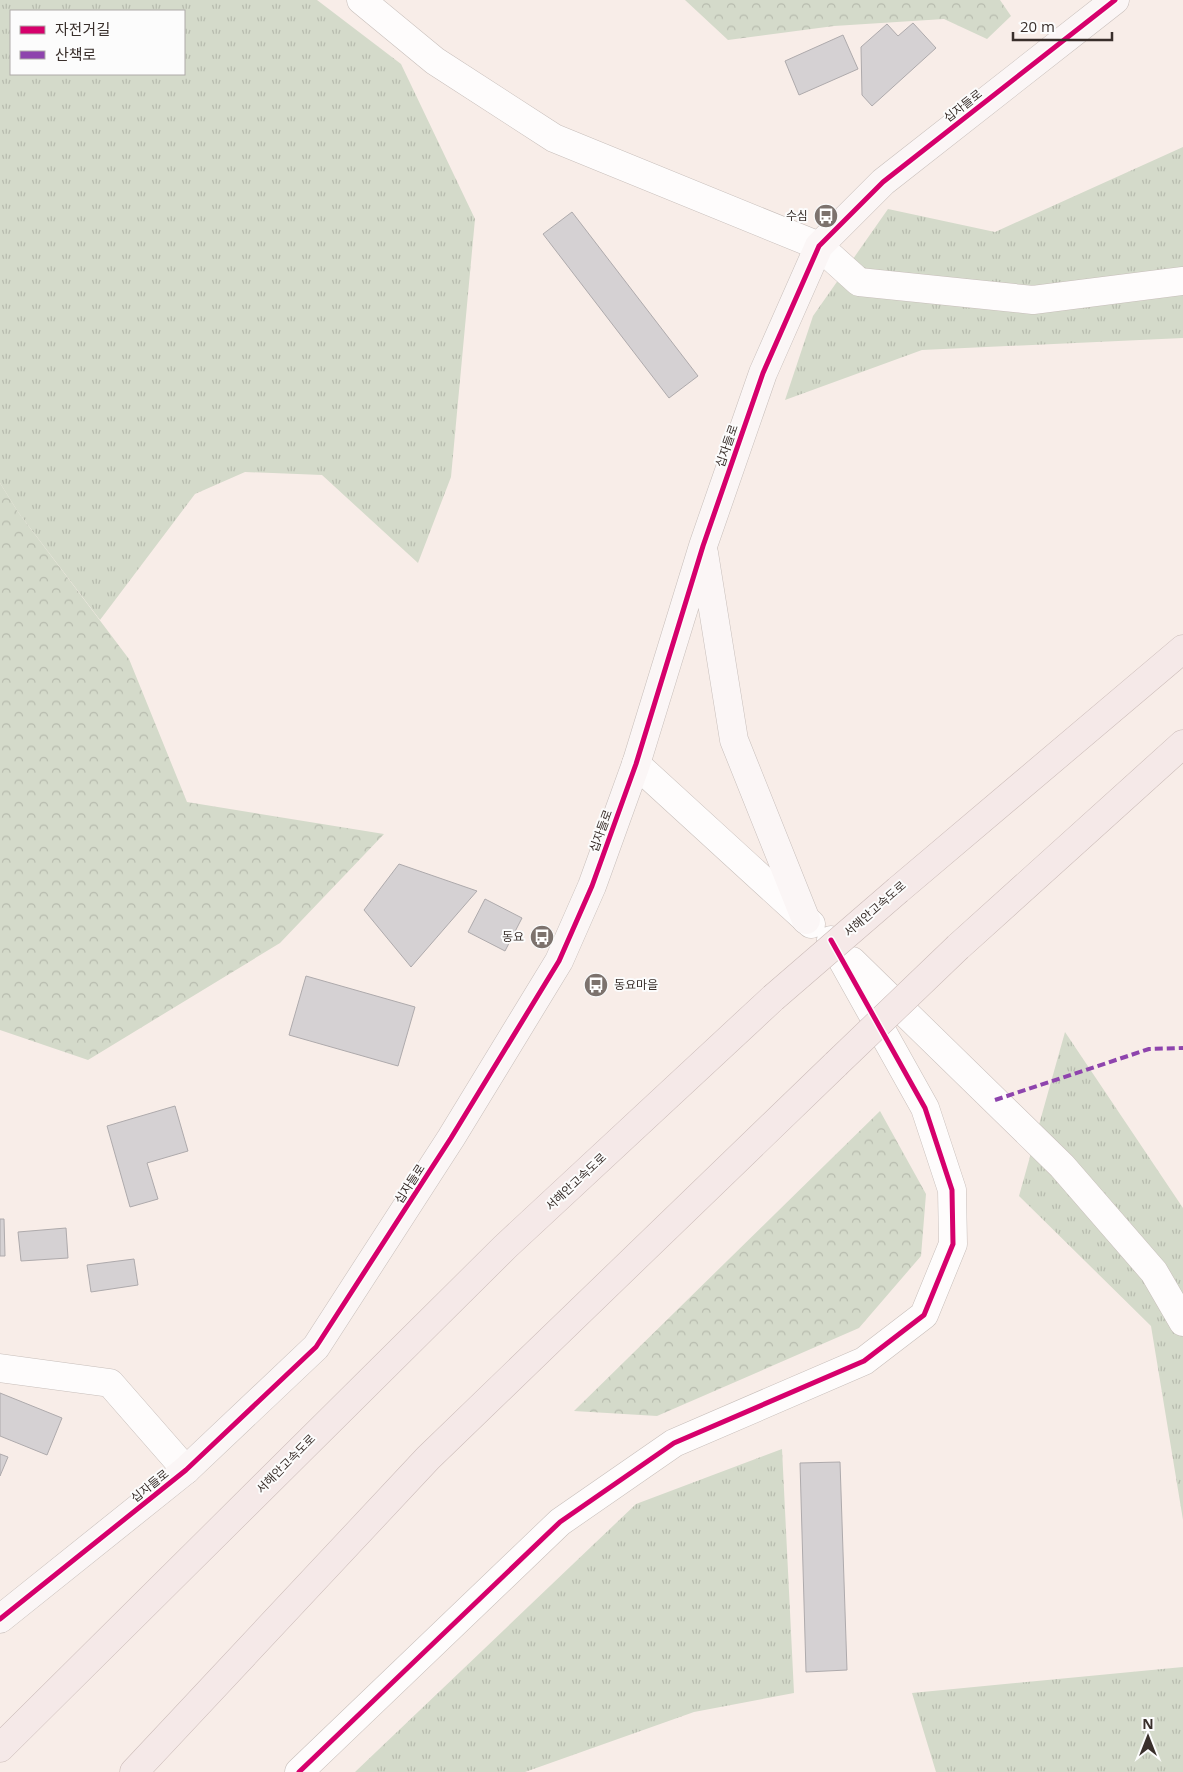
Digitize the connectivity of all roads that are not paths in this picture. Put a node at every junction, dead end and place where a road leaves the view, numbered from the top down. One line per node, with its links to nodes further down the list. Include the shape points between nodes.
1 (361, 0): 3 (street, via 435,61 554,138)
2 (1115, 0): 3 (main road, 십자들로, via 883,182)
3 (819, 246): 4 (street, via 859,282 1033,300); 5 (main road, 십자들로, via 763,373)
4 (1183, 281)
5 (703, 546): 8 (main road, 십자들로); 9 (main road, via 734,740)
6 (1183, 649): 15 (highway, 서해안고속도로, bridge, via 774,998 505,1247)
7 (1183, 744): 16 (highway, bridge, via 958,947 428,1458)
8 (636, 764): 9 (street); 13 (main road, 십자들로, via 592,886 559,961 451,1138 316,1347)
9 (806, 920): 10 (street)
10 (831, 940): 11 (street, via 1062,1166 1154,1272); 17 (street, via 925,1108 952,1190 953,1244 924,1315 864,1362 674,1443 560,1522)
11 (1183, 1322)
12 (0, 1368): 13 (street, via 110,1383)
13 (186, 1470): 14 (main road, 십자들로)
14 (0, 1619)
15 (0, 1748)
16 (134, 1772)
17 (299, 1772)

